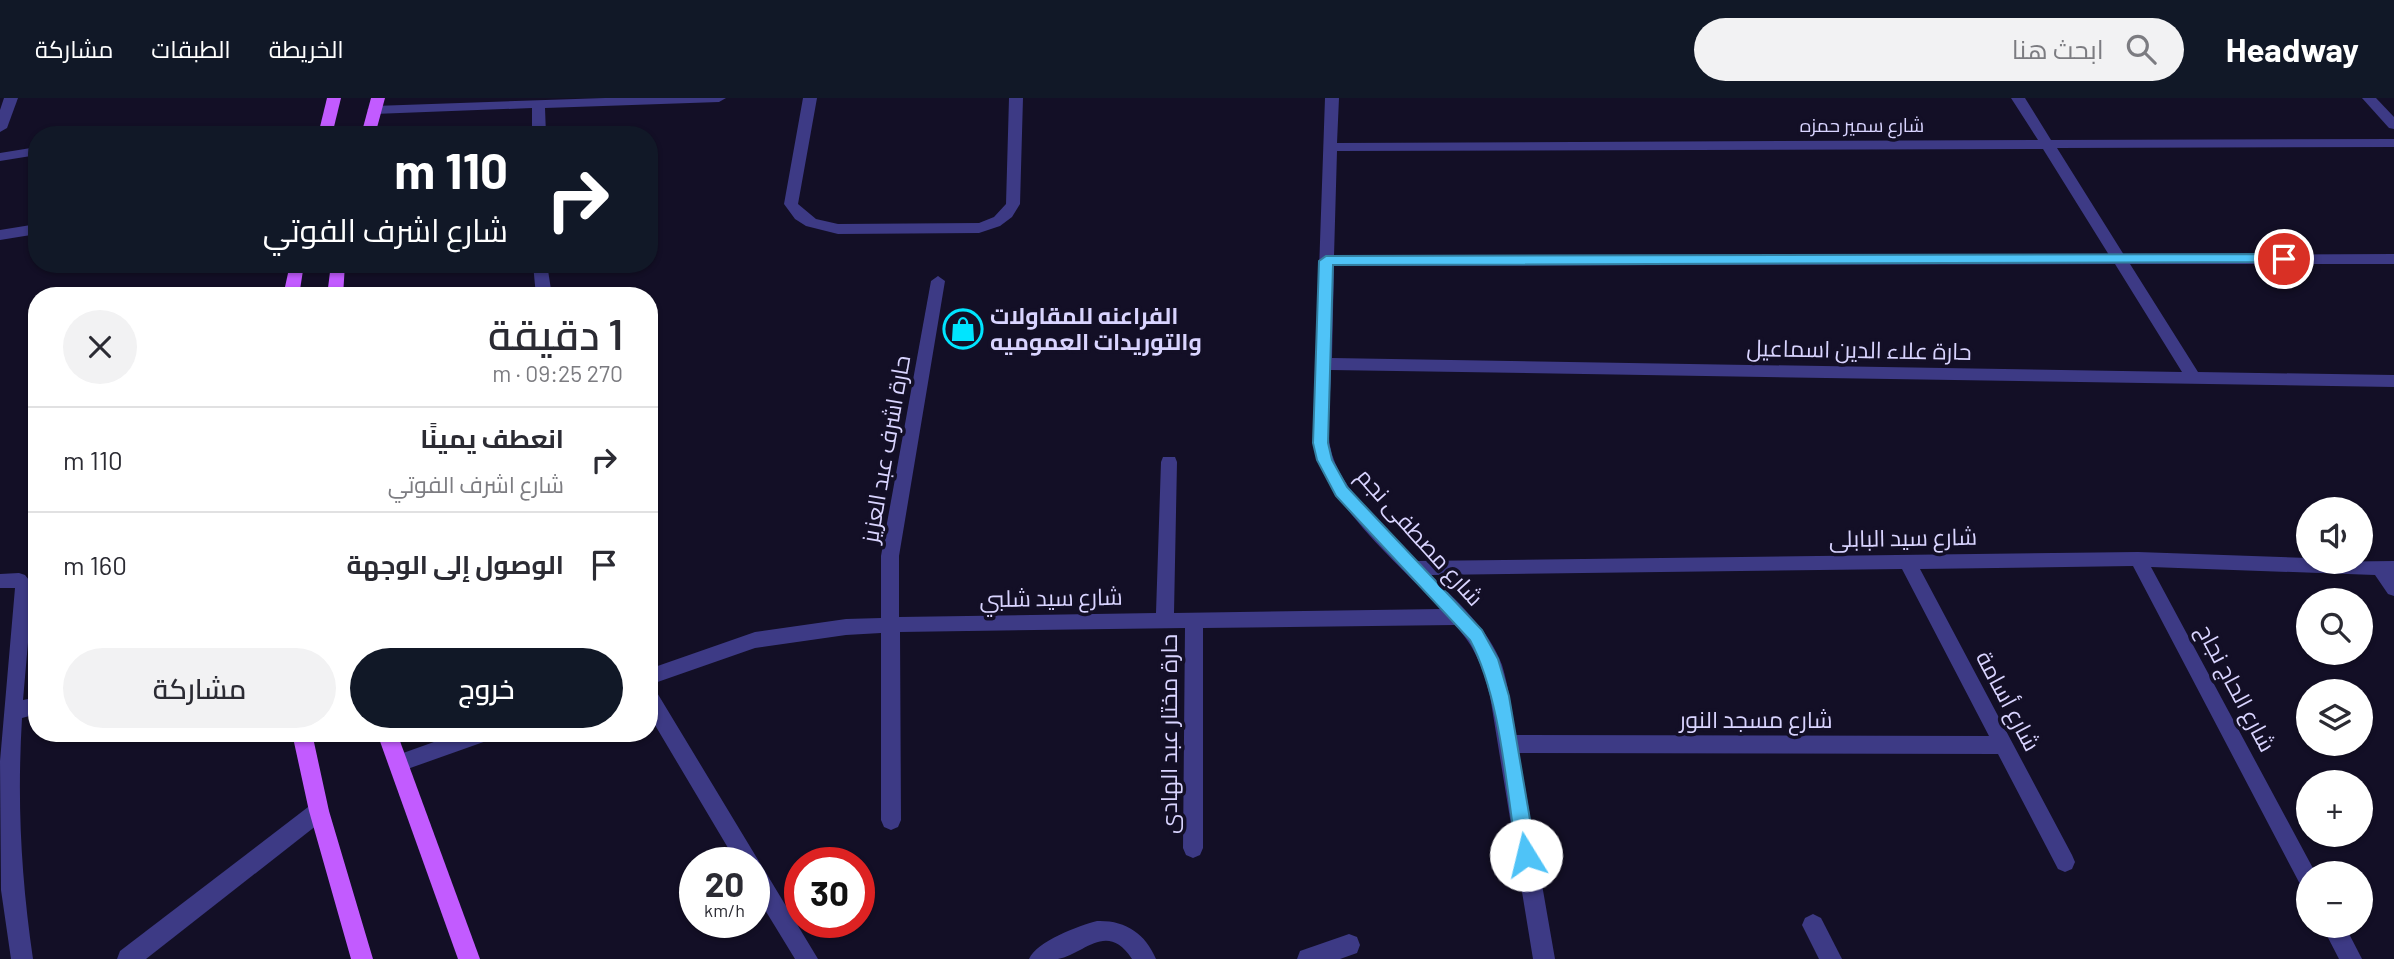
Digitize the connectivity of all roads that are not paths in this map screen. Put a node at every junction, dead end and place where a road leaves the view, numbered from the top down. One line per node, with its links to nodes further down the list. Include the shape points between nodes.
1 (14, 98): 11 (street)
2 (334, 98): 13 (main road)
3 (719, 98): 10 (street)
4 (810, 98): 5 (street, via 791,204 808,222 838,229 979,228 1007,216 1013,204)
5 (1016, 98)
6 (1332, 98): 18 (street, شارع مصطفى نجم)
7 (2018, 98): 17 (street)
8 (2369, 98): 12 (street)
9 (376, 104): 10 (street); 14 (main road)
10 (538, 104): 15 (street)
11 (1, 121)
12 (2394, 125)
13 (327, 126)
14 (370, 126)
15 (538, 126)
16 (2394, 143): 17 (street, شارع سمير حمزه)
17 (2046, 144): 18 (street, شارع سمير حمزه); 24 (street)
18 (1330, 147): 25 (street, شارع مصطفى نجم)
19 (28, 152): 20 (street)
20 (0, 157)
21 (28, 230): 22 (street)
22 (0, 234)
23 (2394, 258): 24 (street)
24 (2118, 259): 25 (street); 28 (street)
25 (1326, 261): 27 (street, شارع مصطفى نجم)
26 (938, 281): 40 (street, حارة اشرف عبد العزيز, via 890,556)
27 (1324, 364): 28 (street, حارة علاء الدين اسماعيل); 33 (street, شارع مصطفى نجم, via 1321,443 1325,460 1341,491)
28 (2194, 378): 29 (street, حارة علاء الدين اسماعيل)
29 (2394, 381)
30 (1169, 462): 39 (street)
31 (2138, 559): 32 (street, شارع سيد البابلى); 34 (street, شارع سيد البابلى); 55 (street, شارع الحاج نجاح)
32 (1908, 563): 33 (street, شارع سيد البابلى); 49 (street, شارع أسامة)
33 (1412, 568): 37 (street, شارع مصطفى نجم)
34 (2387, 568): 36 (street)
35 (0, 582): 44 (street, via 19,580 24,585)
36 (2394, 589)
37 (1460, 617): 38 (street, شارع سيد شلبي); 48 (street, شارع مصطفى نجم, via 1492,664)
38 (1194, 620): 39 (street, شارع سيد شلبي); 54 (street, حارة مختار عبد الهادى)
39 (1165, 621): 40 (street, شارع سيد شلبي)
40 (889, 626): 41 (street, شارع سيد شلبي, via 755,640); 52 (street, حارة اشرف عبد العزيز)
41 (658, 674)
42 (28, 708): 44 (street)
43 (658, 711): 53 (street)
44 (12, 712): 61 (street, via 12,890)
45 (304, 742): 51 (main road)
46 (390, 742): 50 (main road)
47 (459, 742): 50 (street)
48 (1508, 744): 49 (street, شارع مسجد النور); 69 (street, شارع مصطفى نجم)
49 (2003, 745): 56 (street, شارع أسامة)
50 (398, 763): 64 (main road)
51 (318, 811): 62 (street); 63 (main road)
52 (891, 820)
53 (739, 847)
54 (1193, 848)
55 (2298, 861)
56 (2065, 862)
57 (770, 898): 65 (street)
58 (1813, 925): 70 (street)
59 (2340, 938): 71 (street)
60 (1349, 945): 68 (street)
61 (22, 959)
62 (128, 959)
63 (362, 959)
64 (469, 959)
65 (807, 959)
66 (1040, 959): 67 (street, via 1074,939 1107,932 1133,941)
67 (1145, 959)
68 (1308, 959)
69 (1544, 959)
70 (1831, 959)
71 (2351, 959)

